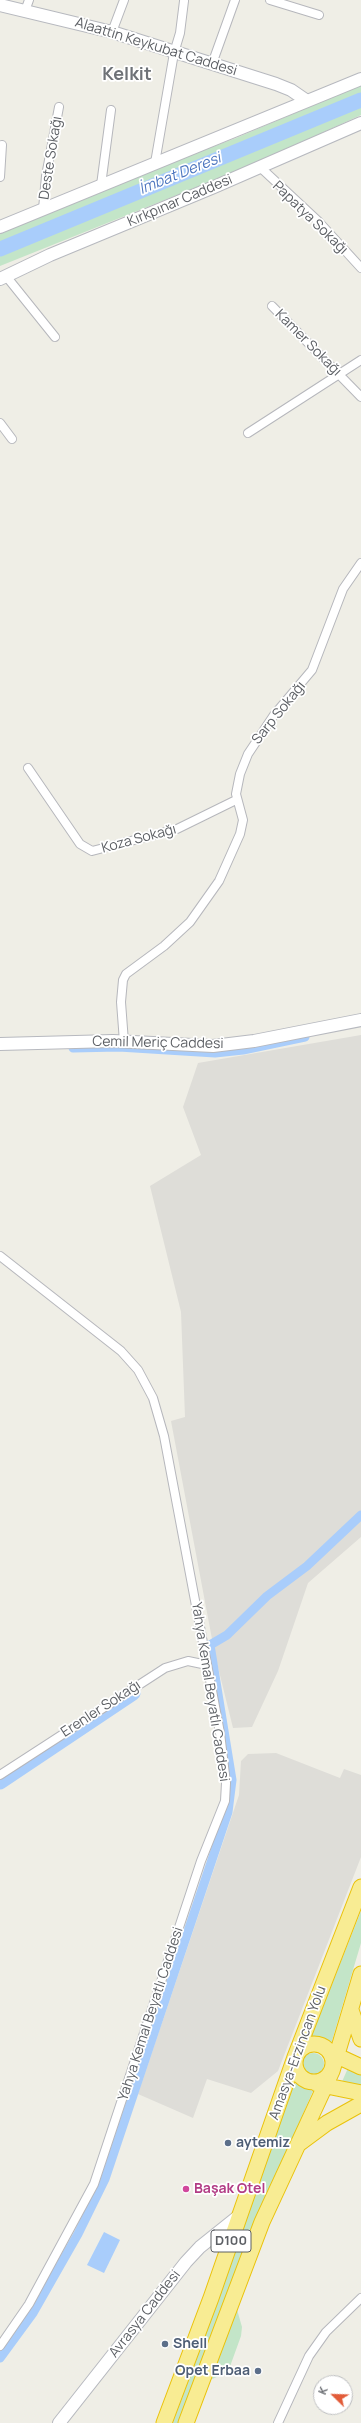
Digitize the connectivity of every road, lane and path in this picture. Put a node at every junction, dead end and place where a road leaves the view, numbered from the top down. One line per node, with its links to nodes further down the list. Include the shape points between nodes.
1 (124, 0): 8 (street)
2 (235, 0): 10 (street)
3 (270, 0): 7 (street)
4 (184, 1): 9 (street, via 180,33)
5 (0, 5): 6 (street, Alaattin Keykubat Caddesi)
6 (27, 5): 8 (street, Alaattin Keykubat Caddesi)
7 (319, 15)
8 (112, 32): 9 (street, Alaattin Keykubat Caddesi)
9 (174, 52): 10 (street, Alaattin Keykubat Caddesi); 17 (street)
10 (212, 64): 12 (street, Alaattin Keykubat Caddesi, via 284,87)
11 (361, 79): 12 (street)
12 (307, 101): 17 (street)
13 (60, 107): 21 (street, Deste Sokağı, via 46,176)
14 (111, 110): 20 (street)
15 (361, 123): 18 (street, Kırkpınar Caddesi)
16 (2, 145): 19 (street)
17 (155, 164): 20 (street)
18 (260, 167): 23 (street, Papatya Sokağı, via 319,222); 24 (street, Kırkpınar Caddesi, via 50,255)
19 (0, 177)
20 (101, 185): 21 (street)
21 (43, 209): 22 (street)
22 (0, 225)
23 (361, 268)
24 (3, 278): 26 (street)
25 (272, 306): 28 (street, Kamer Sokağı)
26 (55, 337)
27 (361, 360): 28 (street)
28 (339, 374): 29 (street, Kamer Sokağı); 31 (street)
29 (361, 397)
30 (0, 423): 32 (street)
31 (248, 433)
32 (12, 439)
33 (361, 563): 35 (street, Sarp Sokağı, via 343,589 312,670 274,715 248,754 240,774)
34 (28, 768): 35 (street, Koza Sokağı, via 80,844 92,851 177,829)
35 (236, 800): 37 (street, Sarp Sokağı, via 243,820 240,834 210,897 176,936 135,967 123,980 121,1002)
36 (361, 1020): 37 (street, Cemil Meriç Caddesi, via 219,1046 195,1047)
37 (124, 1042): 38 (street, Cemil Meriç Caddesi)
38 (0, 1044)
39 (0, 1256): 40 (street, Yahya Kemal Beyatlı Caddesi, via 121,1351 138,1370 146,1384 158,1410 164,1436)
40 (207, 1665): 41 (street, Erenler Sokağı, via 188,1661 165,1668); 57 (street, Yahya Kemal Beyatlı Caddesi, via 220,1734 226,1783 224,1802 201,1861 94,2184 29,2304)
41 (0, 1775)
42 (361, 1887): 47 (highway, Amasya-Erzincan Yolu / D100)
43 (361, 1974): 44 (highway, D100)
44 (351, 2009): 45 (highway); 46 (highway, D100)
45 (361, 2039)
46 (334, 2055): 47 (highway, D100, via 322,2045 308,2044); 48 (highway); 49 (highway, D100)
47 (295, 2057): 50 (highway, via 299,2076); 55 (highway, Amasya-Erzincan Yolu / D100)
48 (361, 2067)
49 (332, 2071): 50 (highway, via 323,2080); 51 (highway, D100)
50 (310, 2082): 51 (highway)
51 (326, 2086): 52 (highway); 54 (highway, D100)
52 (361, 2093)
53 (361, 2104): 54 (highway, via 320,2127)
54 (296, 2146): 60 (highway, D100, via 238,2282)
55 (240, 2215): 58 (street, Avrasya Caddesi, via 200,2247 186,2262); 59 (highway, Amasya-Erzincan Yolu / D100)
56 (361, 2298): 61 (street, via 340,2317 312,2351)
57 (0, 2346)
58 (59, 2423)
59 (164, 2423)
60 (186, 2423)
61 (278, 2423)

